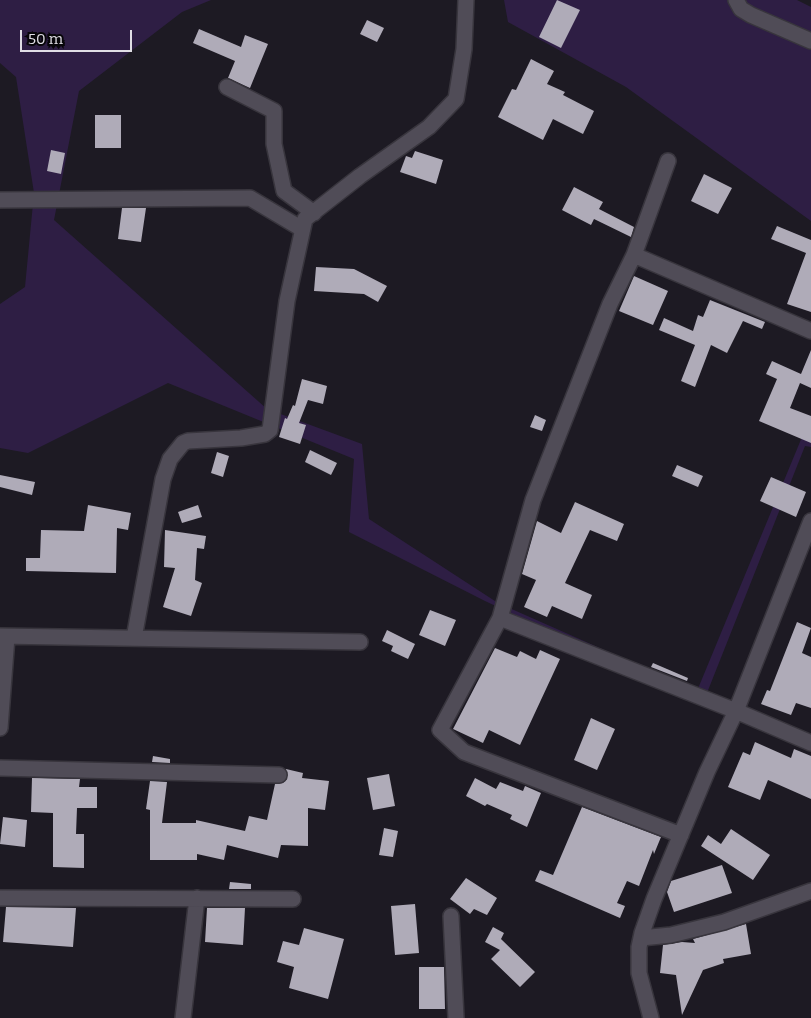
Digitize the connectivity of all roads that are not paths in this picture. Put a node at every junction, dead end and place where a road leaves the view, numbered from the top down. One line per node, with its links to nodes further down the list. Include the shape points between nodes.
1 (466, 0): 7 (street, via 464,49 456,100 429,127)
2 (736, 0): 3 (street, via 740,9)
3 (811, 41)
4 (227, 87): 7 (street, via 274,112 274,144 284,191)
5 (668, 161): 9 (street)
6 (0, 200): 8 (street, via 250,198)
7 (314, 213): 8 (street)
8 (302, 228): 14 (street, via 287,301 270,430 265,434 241,438 188,441 170,459 163,478)
9 (634, 255): 10 (street); 12 (street, via 610,304 533,500)
10 (811, 331)
11 (811, 521): 16 (street)
12 (500, 618): 16 (street); 21 (street, via 440,730 464,752)
13 (3, 636): 14 (street); 17 (street)
14 (134, 638): 15 (street)
15 (360, 642)
16 (736, 711): 18 (street); 21 (street)
17 (0, 728)
18 (811, 743)
19 (0, 768): 20 (street)
20 (279, 774)
21 (681, 835): 27 (street)
22 (811, 890): 27 (street, via 724,922 671,935)
23 (0, 898): 24 (street)
24 (197, 898): 25 (street); 28 (street)
25 (293, 899)
26 (451, 916): 29 (street)
27 (641, 938): 30 (street, via 639,973)
28 (187, 1018)
29 (456, 1018)
30 (651, 1018)

